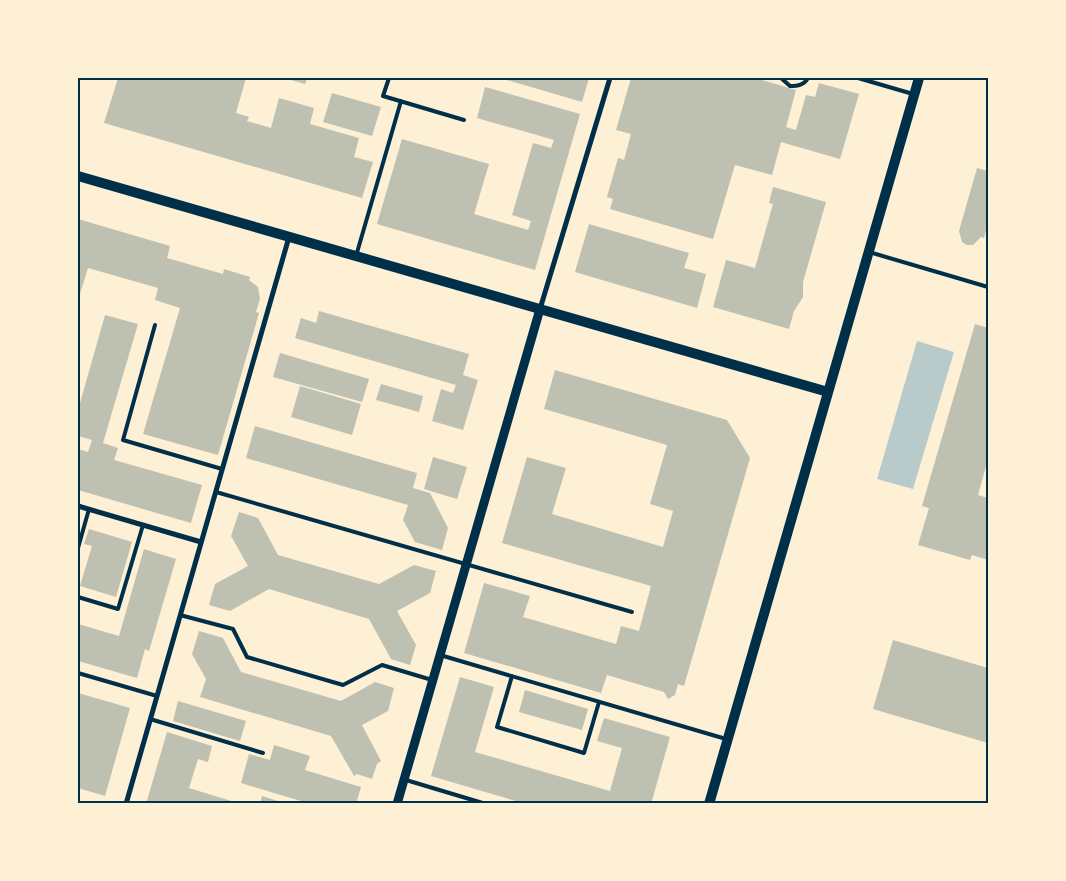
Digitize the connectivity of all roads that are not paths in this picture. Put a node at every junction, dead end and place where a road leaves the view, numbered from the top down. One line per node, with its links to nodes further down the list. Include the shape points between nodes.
1 (388, 78): 8 (lane, via 383,96)
2 (610, 78): 15 (street)
3 (781, 78): 4 (lane, via 790,86 797,86)
4 (808, 78)
5 (858, 78): 7 (lane)
6 (919, 78): 7 (main road)
7 (914, 94): 12 (main road)
8 (401, 101): 9 (lane); 13 (lane)
9 (464, 120)
10 (78, 176): 11 (main road)
11 (290, 237): 13 (main road); 18 (street)
12 (869, 252): 14 (lane); 17 (main road)
13 (356, 256): 15 (main road)
14 (988, 287)
15 (540, 309): 17 (main road); 25 (street)
16 (155, 325): 18 (lane, via 123,440)
17 (828, 392): 36 (main road)
18 (222, 469): 19 (street)
19 (216, 492): 23 (street); 25 (lane)
20 (78, 506): 21 (street)
21 (89, 509): 22 (street); 24 (lane)
22 (143, 525): 23 (street); 26 (lane, via 118,608)
23 (201, 542): 28 (street)
24 (78, 548)
25 (466, 565): 27 (lane); 29 (street)
26 (78, 597)
27 (632, 612)
28 (180, 615): 32 (lane, via 232,630 247,657 343,685 382,665); 33 (street)
29 (440, 655): 31 (lane); 32 (street)
30 (78, 673): 33 (lane)
31 (512, 676): 34 (lane); 34 (lane, via 497,727 567,748 584,752)
32 (432, 680): 38 (street)
33 (157, 696): 35 (street)
34 (599, 702): 36 (lane)
35 (150, 719): 37 (lane); 39 (street)
36 (728, 739): 42 (main road)
37 (263, 753)
38 (404, 779): 40 (street); 41 (lane)
39 (126, 804)
40 (396, 804)
41 (486, 804)
42 (710, 804)

